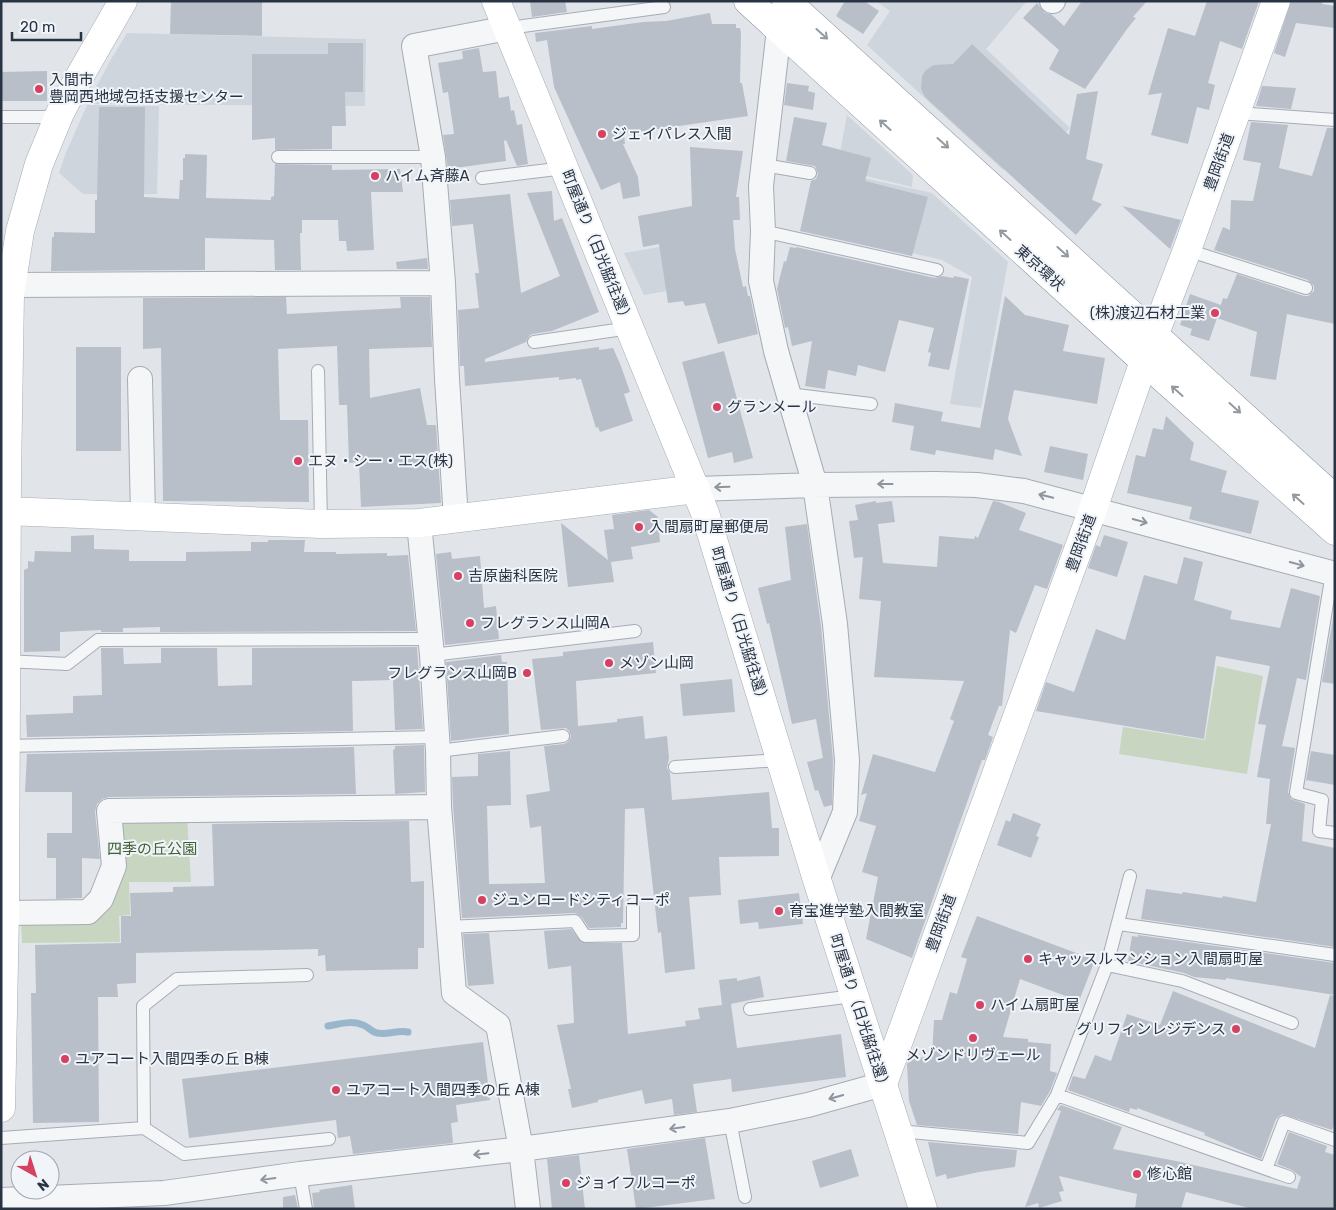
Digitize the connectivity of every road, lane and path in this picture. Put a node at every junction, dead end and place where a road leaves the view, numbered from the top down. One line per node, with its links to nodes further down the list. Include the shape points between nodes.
1 (123, 1): 9 (main road)
2 (496, 1): 7 (main road, 町屋通り（日光脇往還）)
3 (748, 1): 8 (main road, 東京環状)
4 (786, 1): 26 (main road, 東京環状, one-way to 26)
5 (1276, 1): 10 (main road, 豊岡街道)
6 (664, 7): 7 (lane)
7 (508, 28): 13 (street, via 414,46); 16 (main road, 町屋通り（日光脇往還）)
8 (779, 29): 15 (street); 28 (main road, 東京環状, one-way to 8)
9 (60, 113): 11 (lane, via 44,117); 23 (main road, via 39,164 20,231)
10 (1237, 114): 12 (lane); 20 (main road, 豊岡街道)
11 (1, 117)
12 (1335, 120)
13 (433, 157): 14 (lane); 22 (street)
14 (278, 158)
15 (764, 165): 17 (lane); 19 (street, via 761,186)
16 (564, 168): 18 (lane); 25 (main road, 町屋通り（日光脇往還）)
17 (810, 173)
18 (482, 178)
19 (763, 231): 21 (lane); 31 (street, via 761,281)
20 (1187, 250): 24 (lane); 26 (main road, 豊岡街道)
21 (937, 270)
22 (443, 283): 23 (street); 40 (street)
23 (12, 284): 33 (main road)
24 (1306, 288)
25 (630, 328): 27 (lane); 35 (main road, 町屋通り（日光脇往還）)
26 (1154, 334): 28 (main road, 豊岡街道); 36 (main road, 東京環状, one-way to 36)
27 (534, 342)
28 (1144, 362): 37 (main road, 豊岡街道); 43 (main road, 東京環状, one-way to 28)
29 (318, 371): 41 (lane)
30 (140, 379): 39 (street)
31 (788, 394): 32 (lane); 34 (street)
32 (871, 404)
33 (4, 447): 38 (main road)
34 (815, 485): 35 (street, one-way to 35); 37 (street, one-way to 34, via 1024,491 977,485); 56 (street, via 835,624 847,760 845,812)
35 (696, 489): 40 (main road); 51 (main road, 町屋通り（日光脇往還）)
36 (1335, 499)
37 (1093, 508): 44 (street, one-way to 44); 67 (main road, 豊岡街道)
38 (4, 510): 39 (main road); 47 (main road)
39 (143, 517): 41 (main road)
40 (456, 519): 42 (main road)
41 (321, 524): 42 (main road)
42 (419, 524): 46 (street)
43 (1335, 532)
44 (1333, 574): 54 (lane, via 1296,793 1322,800 1319,831)
45 (634, 631): 46 (lane)
46 (432, 647): 47 (lane, via 98,640 67,664); 49 (street)
47 (5, 661): 50 (main road)
48 (563, 736): 49 (lane)
49 (438, 744): 50 (lane); 53 (street)
50 (5, 746): 58 (main road)
51 (780, 760): 52 (lane); 56 (main road, 町屋通り（日光脇往還）)
52 (675, 767)
53 (439, 807): 58 (street, via 109,811 114,866 101,899 88,912); 60 (street)
54 (1335, 834)
55 (1130, 876): 59 (lane)
56 (817, 880): 64 (main road, 町屋通り（日光脇往還）)
57 (633, 904): 60 (lane, via 633,935 585,936 575,921)
58 (3, 913): 69 (main road)
59 (1119, 924): 61 (lane); 62 (lane)
60 (448, 926): 76 (street, via 454,993 498,1025)
61 (1335, 955)
62 (1107, 965): 66 (lane, via 1182,981); 68 (lane)
63 (307, 975): 71 (lane, via 177,979 143,1006)
64 (854, 996): 65 (lane); 67 (main road, 町屋通り（日光脇往還）)
65 (750, 1009)
66 (1292, 1023)
67 (883, 1084): 70 (street, one-way to 70, via 808,1105); 72 (main road, 町屋通り（日光脇往還）)
68 (1057, 1095): 72 (lane, via 1028,1143); 77 (lane)
69 (1, 1108)
70 (730, 1121): 76 (street, one-way to 76); 80 (lane)
71 (144, 1128): 73 (lane); 74 (lane, via 184,1154)
72 (899, 1131): 86 (main road, 町屋通り（日光脇往還）)
73 (1, 1138)
74 (329, 1140)
75 (1335, 1140): 77 (lane, via 1284,1122)
76 (521, 1149): 78 (street, one-way to 78); 85 (street)
77 (1266, 1169): 79 (lane)
78 (300, 1174): 82 (street, one-way to 82); 84 (lane)
79 (1289, 1177)
80 (745, 1197)
81 (1, 1200): 83 (street)
82 (166, 1201): 83 (street)
83 (109, 1203)
84 (306, 1209)
85 (528, 1209)
86 (923, 1209)

